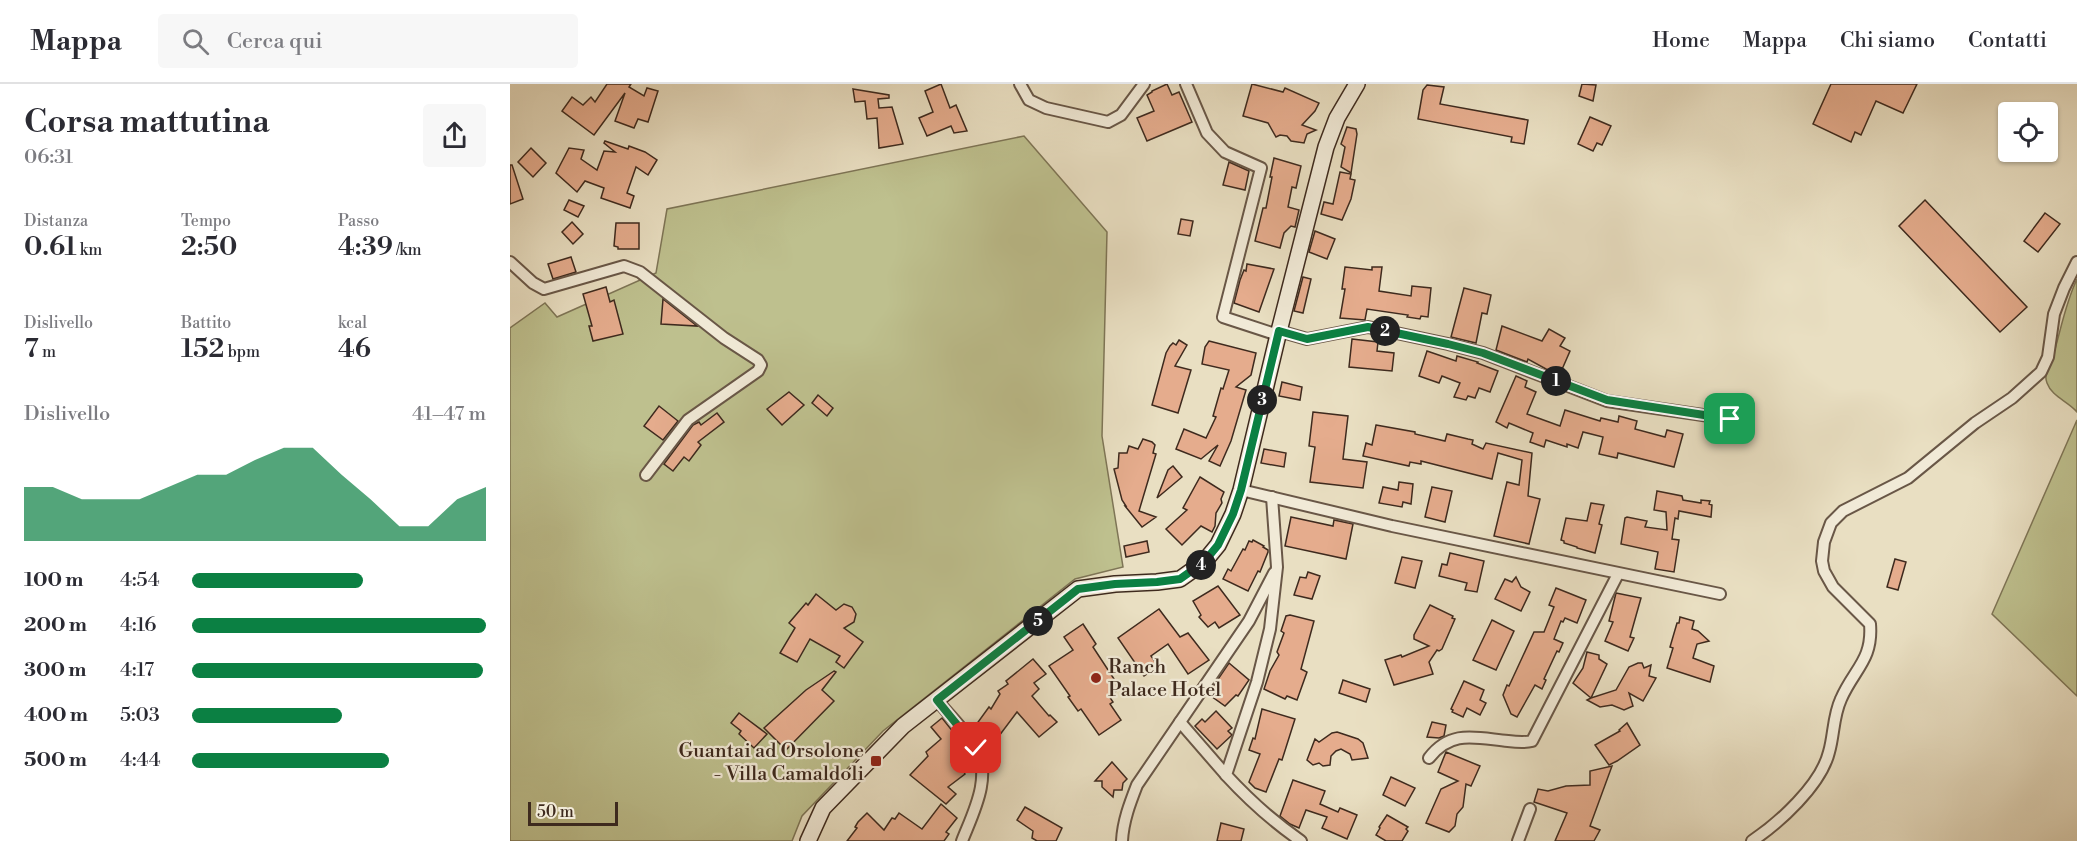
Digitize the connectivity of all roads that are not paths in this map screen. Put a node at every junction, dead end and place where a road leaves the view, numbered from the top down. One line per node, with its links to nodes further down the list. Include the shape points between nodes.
1 (1020, 84): 2 (street, via 1029,100 1046,108 1108,122 1121,115)
2 (1144, 84)
3 (1186, 84): 7 (street, via 1207,133 1225,152 1261,168 1223,317)
4 (1357, 84): 7 (street, via 1336,118 1326,147)
5 (510, 262): 9 (street, via 544,289 624,266 640,272 723,338 758,360 758,371 687,420)
6 (2077, 262): 25 (street, via 2054,314 2048,357 2041,372 1908,478 1843,511 1832,523 1824,542 1824,571 1833,587 1870,624 1872,641 1837,707 1829,754 1822,768 1786,815)
7 (1278, 333): 8 (street, via 1307,339 1368,327 1483,353 1607,400); 10 (street)
8 (1730, 419)
9 (646, 475)
10 (1241, 490): 11 (street); 15 (street, via 1218,545 1204,562 1180,579 1078,589)
11 (1272, 497): 12 (street); 13 (street)
12 (1277, 567): 16 (street, via 1249,621); 18 (street, via 1270,629)
13 (1618, 574): 14 (street); 17 (street, via 1532,741 1451,739)
14 (1720, 594)
15 (937, 700): 20 (street, via 903,726 823,808); 21 (street, via 976,748 983,771 978,801)
16 (1180, 722): 18 (street); 22 (street, via 1137,785)
17 (1429, 758)
18 (1226, 775): 23 (street, via 1250,802)
19 (1530, 809): 24 (street)
20 (808, 841)
21 (962, 841)
22 (1122, 841)
23 (1301, 841)
24 (1518, 841)
25 (1752, 841)

